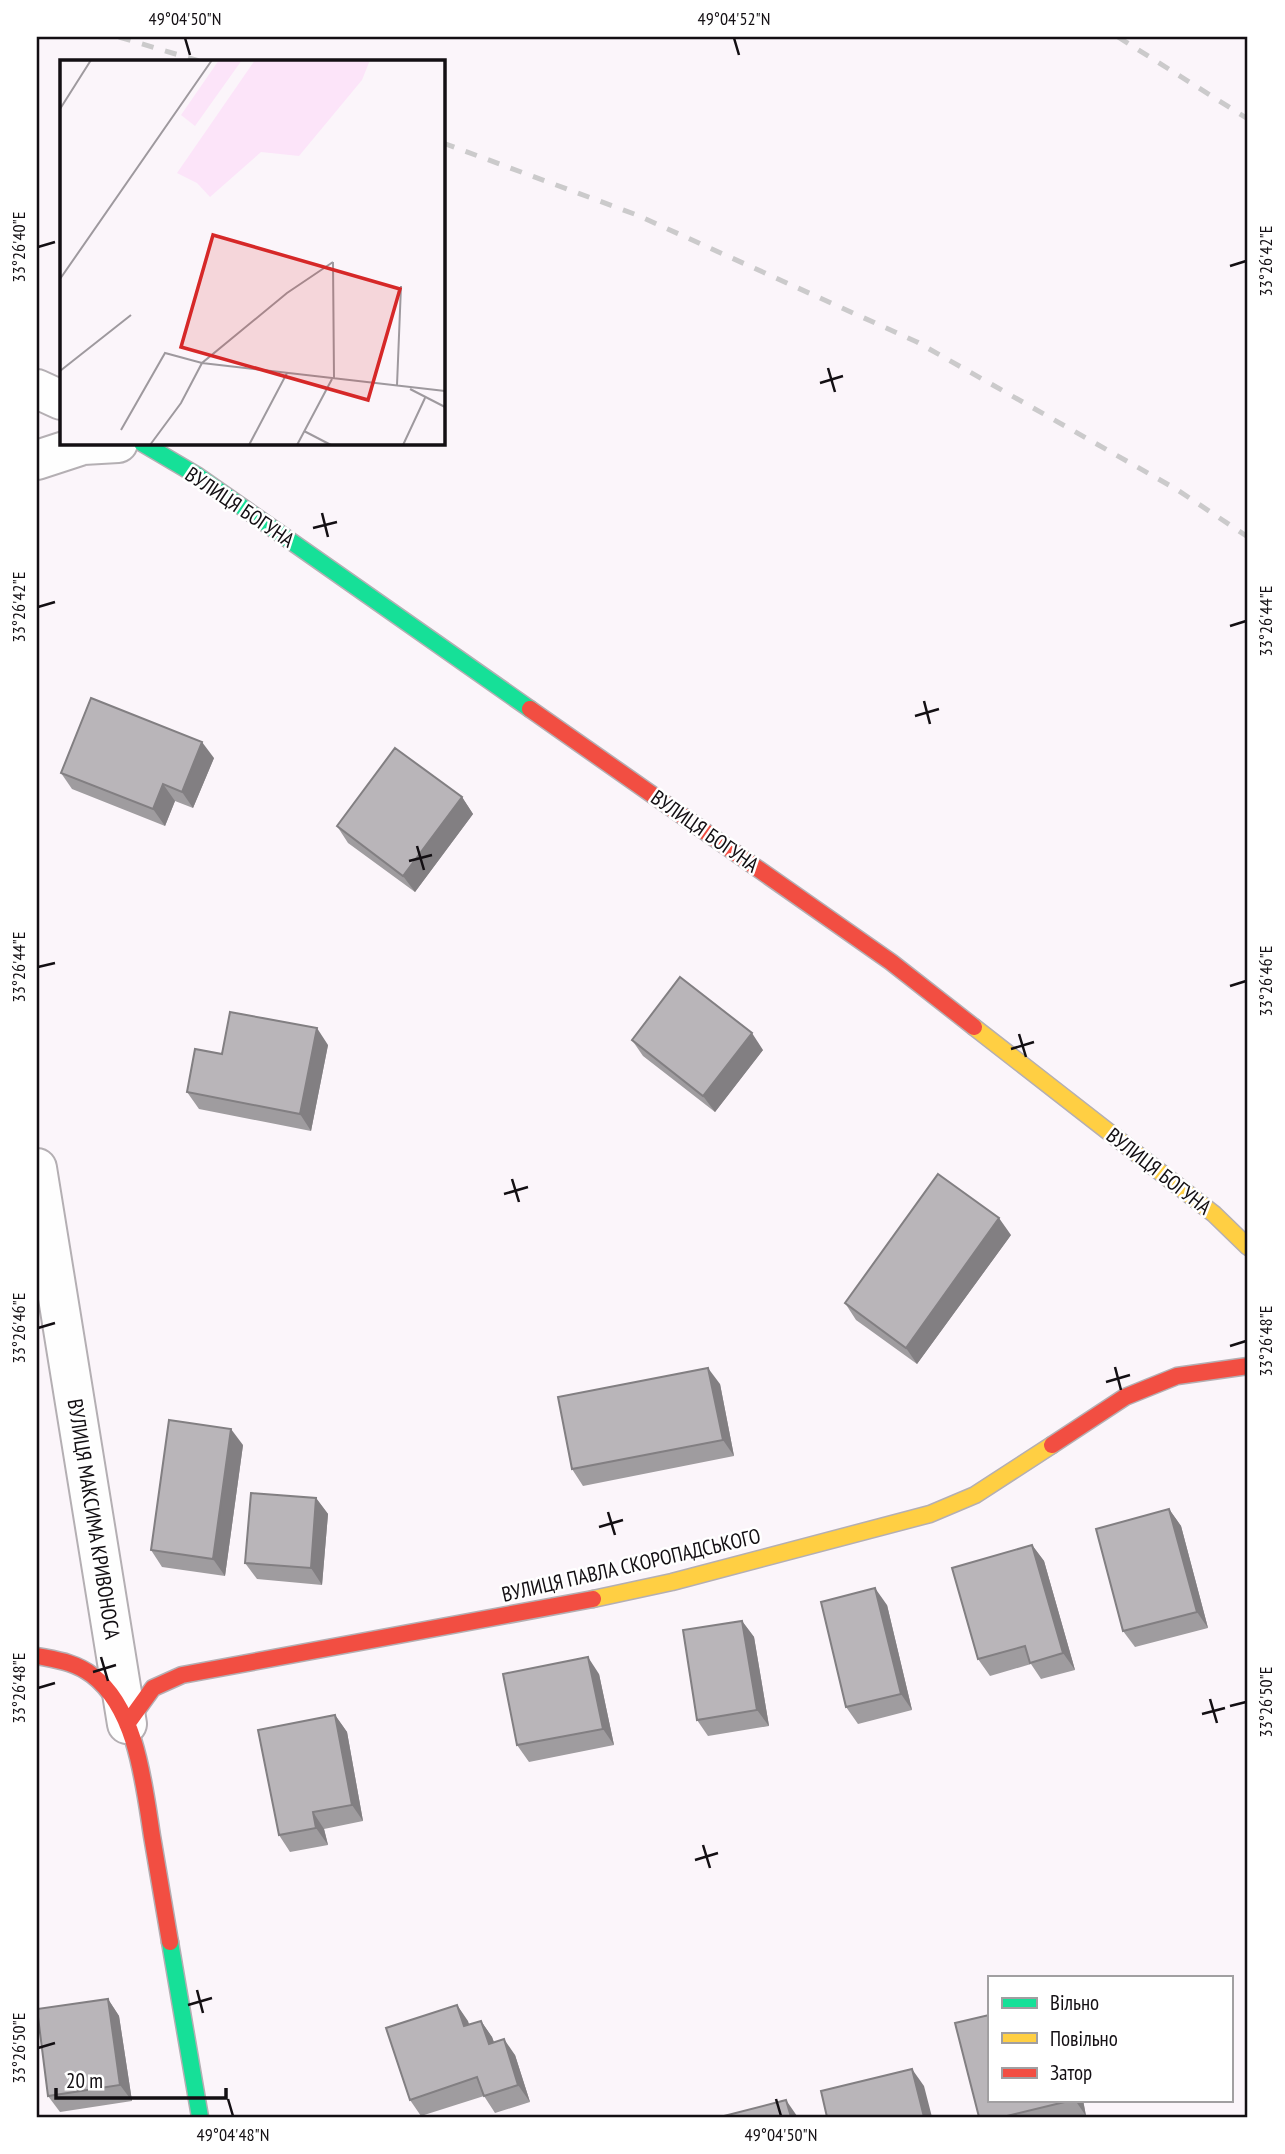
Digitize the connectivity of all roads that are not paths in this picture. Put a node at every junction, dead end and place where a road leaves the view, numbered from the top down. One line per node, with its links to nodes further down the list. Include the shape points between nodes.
1 (37, 389): 2 (street)
2 (60, 400)
3 (108, 444): 5 (street, via 83,445)
4 (134, 444): 8 (street, ВУЛИЦЯ БОГУНА, via 209,484 891,962 1214,1214)
5 (37, 460)
6 (37, 1168): 7 (street, ВУЛИЦЯ МАКСИМА КРИВОНОСА)
7 (40, 1205): 11 (street, ВУЛИЦЯ МАКСИМА КРИВОНОСА)
8 (1248, 1247)
9 (1248, 1366): 11 (street, ВУЛИЦЯ ПАВЛА СКОРОПАДСЬКОГО, via 1177,1376 1125,1397 975,1494 930,1514 581,1602 182,1675 153,1688)
10 (37, 1656): 11 (street, via 79,1666 107,1687)
11 (127, 1724): 12 (street, ВУЛИЦЯ МАКСИМА КРИВОНОСА, via 140,1763)
12 (200, 2117)

